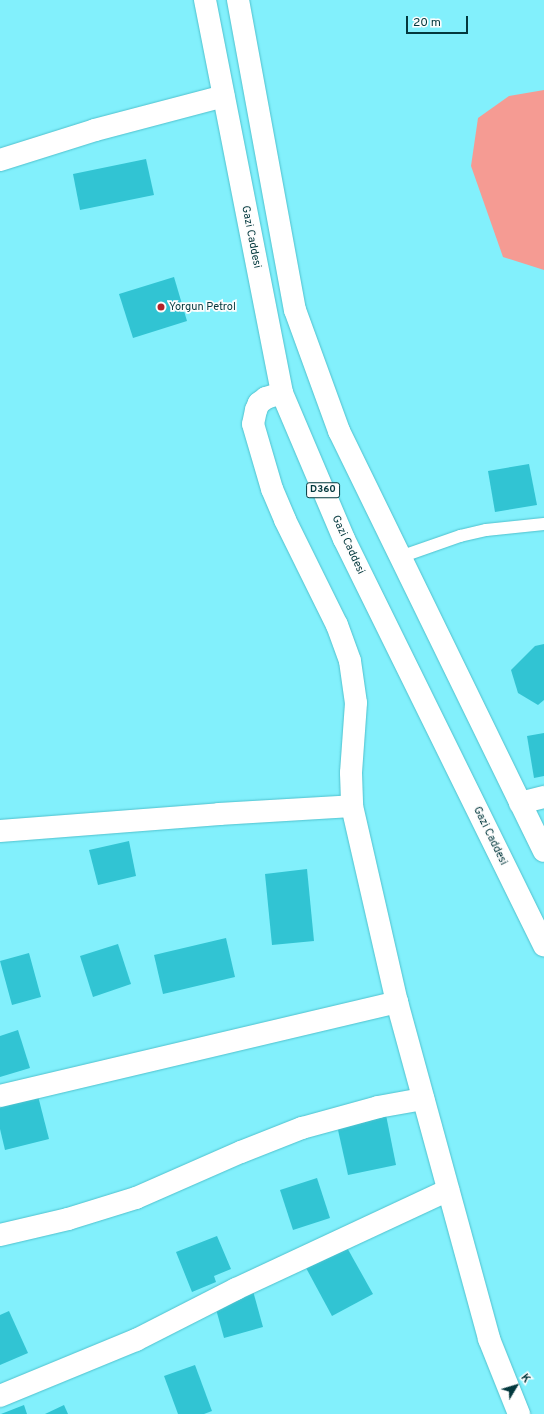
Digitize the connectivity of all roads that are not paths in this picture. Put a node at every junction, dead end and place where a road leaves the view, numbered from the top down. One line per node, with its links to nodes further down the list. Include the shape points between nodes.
1 (205, 0): 3 (main road, Gazi Caddesi / D360)
2 (238, 0): 7 (main road, via 295,310 338,431)
3 (224, 96): 4 (main road, via 95,130); 5 (main road, Gazi Caddesi / D360)
4 (0, 160)
5 (282, 394): 10 (main road, via 266,398 259,403 253,424 270,482 285,520 337,625 350,661 356,703 351,773); 13 (main road, Gazi Caddesi / D360, via 344,539)
6 (544, 524): 7 (lane, via 486,530 460,536)
7 (400, 557): 9 (main road)
8 (544, 797): 9 (main road)
9 (520, 802): 12 (main road)
10 (352, 806): 11 (main road); 14 (main road)
11 (0, 832)
12 (544, 851)
13 (544, 945)
14 (397, 1002): 15 (main road); 16 (main road)
15 (0, 1096)
16 (424, 1099): 17 (main road); 18 (main road, via 302,1128 136,1198 68,1219)
17 (448, 1190): 19 (main road, via 243,1286 136,1340); 20 (main road, via 489,1339)
18 (0, 1235)
19 (0, 1396)
20 (519, 1414)

